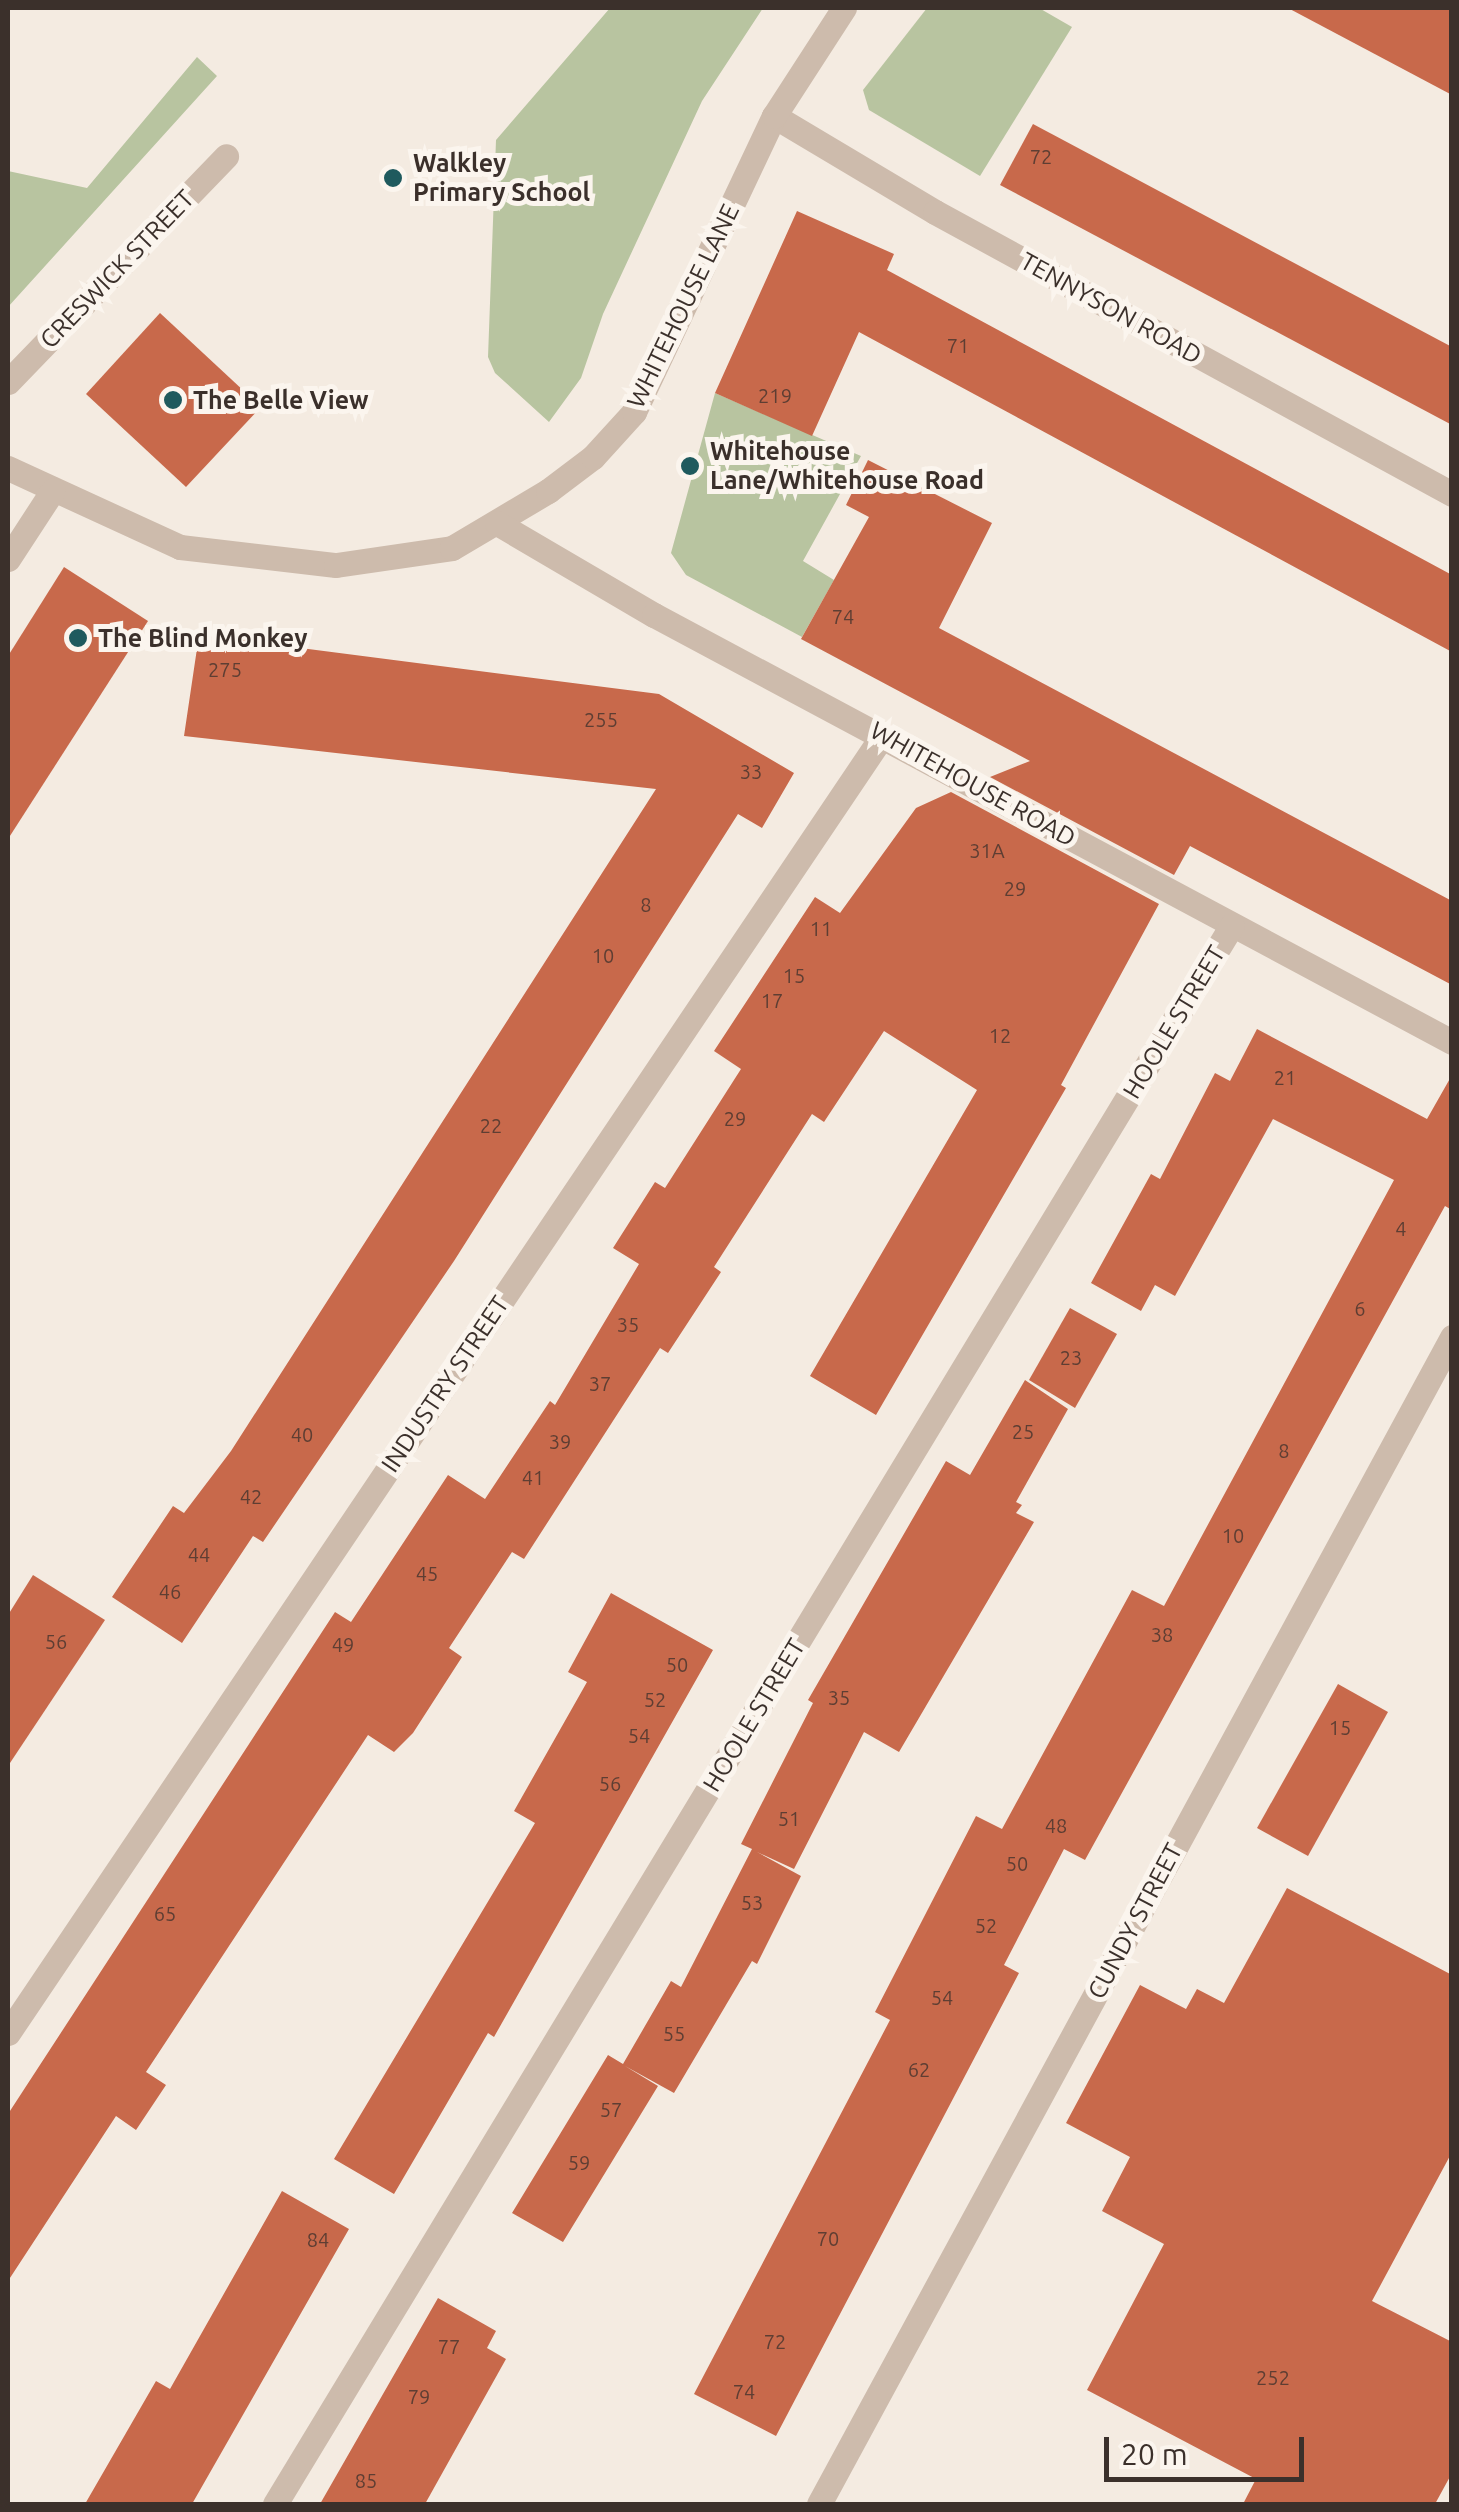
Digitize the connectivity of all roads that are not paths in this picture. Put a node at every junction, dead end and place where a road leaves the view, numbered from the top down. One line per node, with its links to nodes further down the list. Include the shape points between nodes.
1 (844, 8): 2 (street, WHITEHOUSE LANE)
2 (774, 116): 7 (street, TENNYSON ROAD, via 935,212); 8 (street, WHITEHOUSE LANE, via 634,412 593,457)
3 (226, 156): 4 (street, CRESWICK STREET)
4 (8, 382)
5 (8, 468): 6 (street, WHITEHOUSE LANE)
6 (53, 490): 8 (street, WHITEHOUSE LANE, via 180,547 248,559 336,565 405,560 452,548); 9 (street)
7 (1452, 494)
8 (497, 523): 10 (street, WHITEHOUSE ROAD)
9 (8, 559)
10 (883, 735): 11 (street, WHITEHOUSE ROAD); 14 (street, INDUSTRY STREET)
11 (1232, 925): 12 (street, WHITEHOUSE ROAD); 15 (street, HOOLE STREET)
12 (1452, 1042)
13 (1452, 1337): 16 (street, CUNDY STREET)
14 (8, 2034)
15 (276, 2504)
16 (818, 2504)

